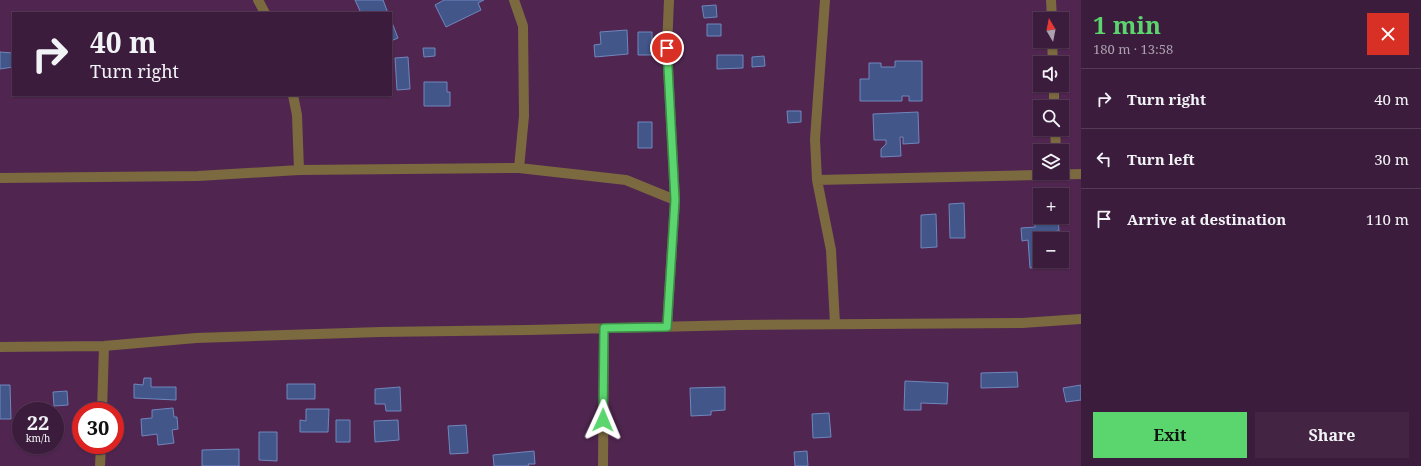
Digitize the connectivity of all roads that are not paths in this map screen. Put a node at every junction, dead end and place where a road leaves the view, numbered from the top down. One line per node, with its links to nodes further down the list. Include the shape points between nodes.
1 (258, 0): 6 (street)
2 (514, 0): 9 (street, via 523,26 524,116)
3 (669, 0): 16 (street, via 667,48)
4 (825, 0): 15 (street, via 815,139)
5 (1051, 0): 7 (street)
6 (264, 12)
7 (1052, 12)
8 (293, 96): 10 (street, via 297,115)
9 (519, 168): 10 (street); 16 (street, via 626,180)
10 (299, 170): 14 (street, via 198,176)
11 (1069, 174): 12 (street)
12 (1081, 174)
13 (1033, 175): 15 (street)
14 (0, 178)
15 (817, 180): 18 (street, via 831,250)
16 (675, 200): 19 (street)
17 (1081, 319): 18 (street, via 1022,323)
18 (835, 324): 19 (street)
19 (667, 327): 20 (street)
20 (604, 328): 21 (street, via 196,338); 26 (street)
21 (104, 346): 22 (street); 23 (street)
22 (0, 347)
23 (102, 402)
24 (100, 454): 25 (street)
25 (100, 466)
26 (603, 466)

